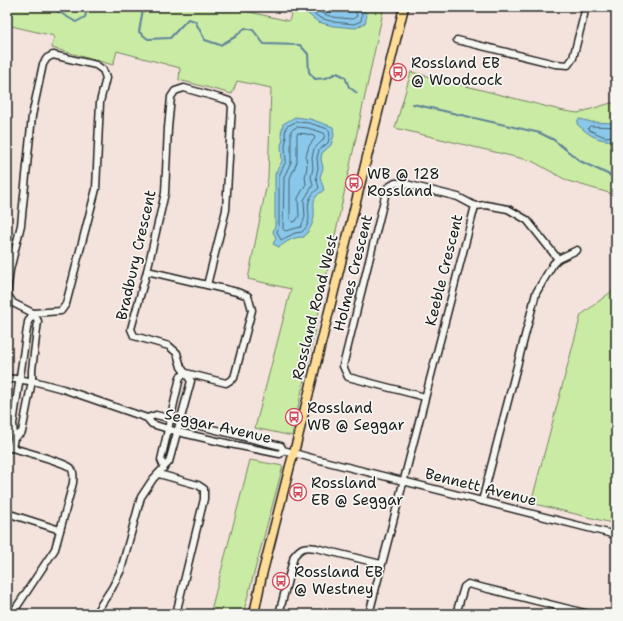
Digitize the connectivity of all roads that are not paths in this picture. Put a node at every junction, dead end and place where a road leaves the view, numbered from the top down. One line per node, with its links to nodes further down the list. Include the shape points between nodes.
1 (404, 7): 23 (main road, Rossland Road West)
2 (586, 7): 3 (street, via 573,58 568,64 555,64)
3 (458, 40)
4 (475, 206): 6 (street, Keeble Crescent, via 508,209 527,220); 14 (street, Keeble Crescent); 14 (street, Holmes Crescent, via 458,196 402,182 387,188 343,366 348,377)
5 (577, 250): 6 (street)
6 (558, 259): 27 (street, via 545,275 536,293)
7 (147, 271): 8 (street); 8 (street, Bradbury Crescent, via 165,193 171,97 175,91 184,88 229,101 232,106 226,210); 10 (street, Bradbury Crescent, via 131,329 134,336 169,346 177,353 181,367)
8 (207, 285): 10 (street, via 248,296 252,310 234,378 226,383)
9 (33, 313): 9 (street, via 61,311 66,304 96,189 100,102 106,78 104,70 96,66 53,55 47,58 44,64 32,116 21,225 7,294 13,303); 12 (street, via 28,322); 13 (street, via 38,321)
10 (186, 373): 16 (street, via 180,377); 17 (street, Bradbury Crescent, via 191,381)
11 (7, 378): 12 (street, Seggar Avenue)
12 (20, 380): 13 (street, Seggar Avenue); 20 (street, via 13,424)
13 (32, 381): 15 (street, Seggar Avenue, via 63,388); 20 (street, via 22,432)
14 (425, 397): 26 (street, Keeble Crescent)
15 (147, 418): 16 (street, Seggar Avenue, via 156,415); 18 (street, Seggar Avenue, via 152,424)
16 (170, 418): 17 (street, Seggar Avenue); 18 (street)
17 (180, 420): 19 (street, Bradbury Crescent); 22 (street, Seggar Avenue, via 281,446)
18 (168, 428): 19 (street, Seggar Avenue); 24 (street, via 161,460)
19 (178, 432): 22 (street, Seggar Avenue, via 280,454); 24 (street, Bradbury Crescent, via 169,462)
20 (14, 438): 21 (street)
21 (9, 448): 29 (street, via 71,468 74,474 73,483)
22 (283, 450): 23 (street, Seggar Avenue)
23 (293, 453): 26 (street, Bennett Avenue); 35 (main road, Rossland Road West)
24 (164, 467): 25 (street, Bradbury Crescent)
25 (159, 474): 33 (street, Bradbury Crescent, via 141,497 121,570); 34 (street, via 204,489)
26 (403, 482): 27 (street, Bennett Avenue); 31 (street, Keeble Crescent)
27 (482, 501): 30 (street, Bennett Avenue)
28 (7, 514): 29 (street)
29 (60, 530): 32 (street, via 54,549)
30 (616, 535)
31 (381, 564): 36 (street, via 307,546 300,548 294,556); 37 (street, Keeble Crescent)
32 (12, 614)
33 (95, 614)
34 (176, 614)
35 (254, 614)
36 (279, 614)
37 (369, 614)
38 (456, 614): 39 (street, via 464,587 468,584)
39 (589, 614)

